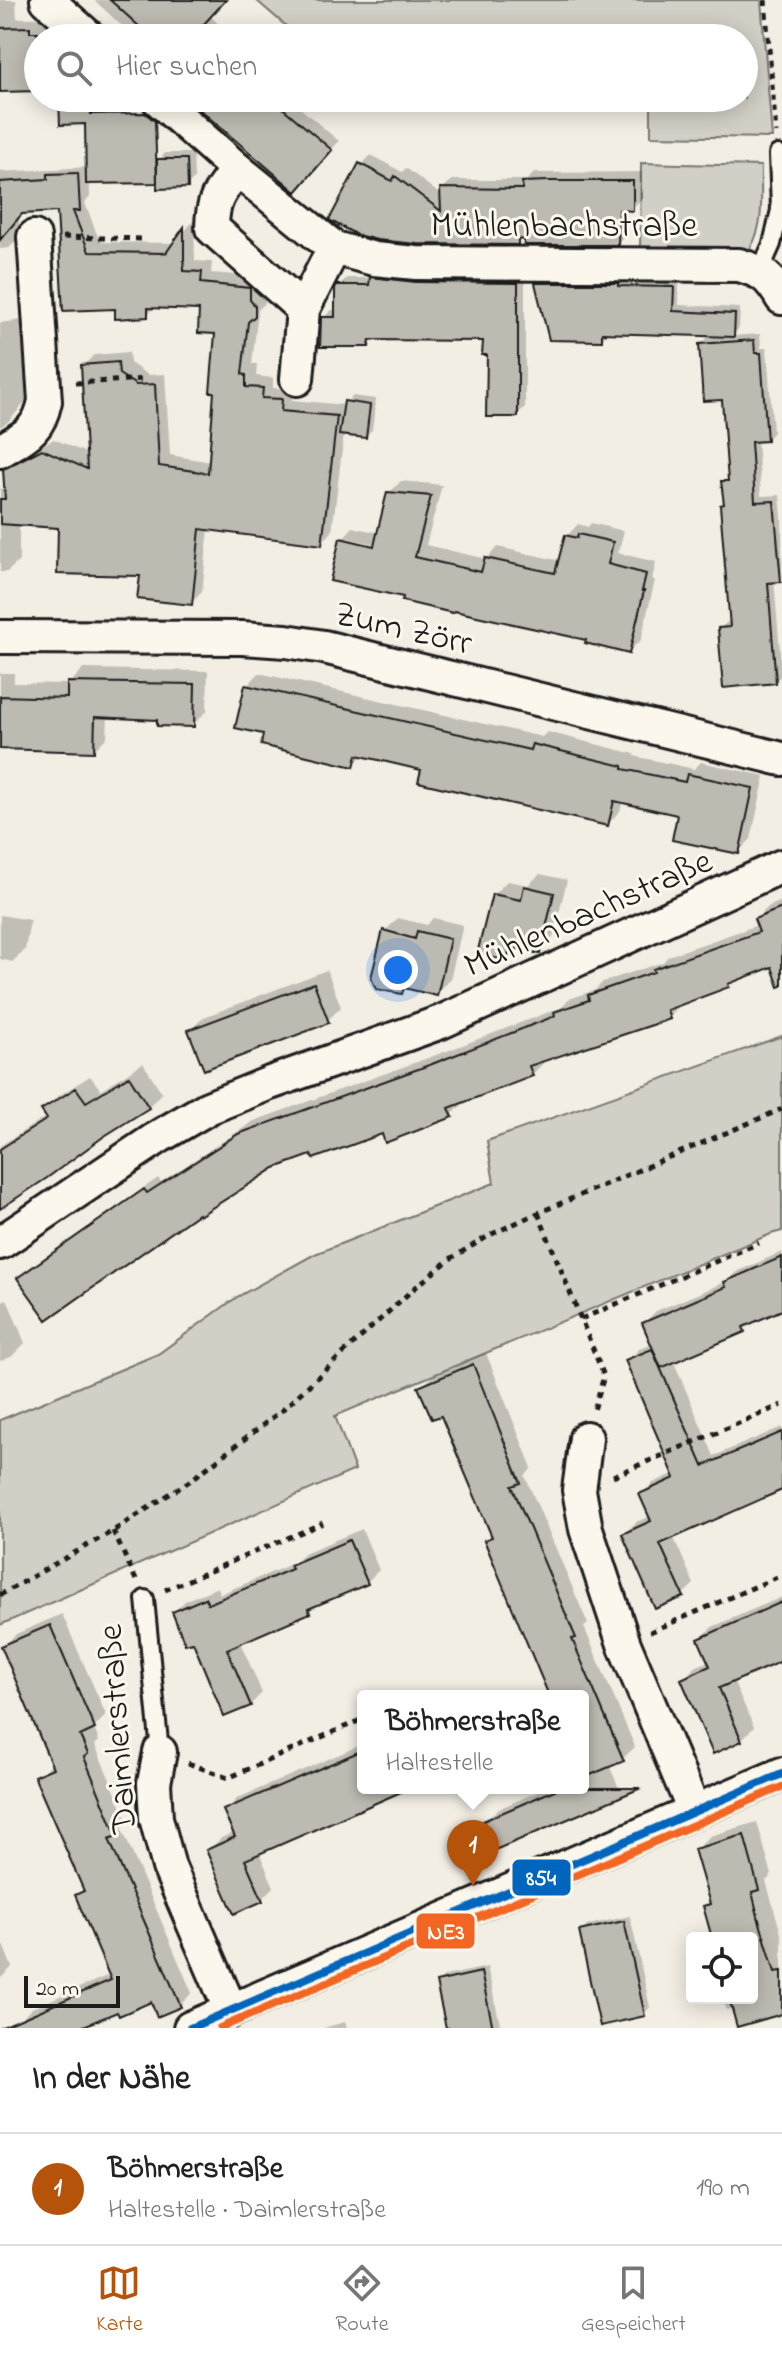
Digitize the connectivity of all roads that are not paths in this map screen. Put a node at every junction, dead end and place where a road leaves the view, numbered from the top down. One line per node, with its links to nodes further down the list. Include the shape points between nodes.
1 (47, 0): 2 (street)
2 (74, 24)
3 (173, 112): 5 (street, Mühlenbachstraße)
4 (778, 154): 8 (lane, via 780,210)
5 (237, 169): 7 (street, Mühlenbachstraße); 10 (street, via 216,196 212,228)
6 (34, 237): 12 (street, via 46,384 42,415 31,432)
7 (334, 248): 8 (street, Mühlenbachstraße, via 416,263 739,265); 10 (street)
8 (760, 271): 9 (street)
9 (782, 298)
10 (303, 309): 11 (street)
11 (297, 379)
12 (0, 451)
13 (0, 637): 14 (street, Zum Zörr, via 286,641)
14 (782, 759)
15 (782, 866): 16 (street, Mühlenbachstraße, via 441,1022 208,1108)
16 (0, 1243)
17 (586, 1438): 21 (street, via 579,1490 586,1529 624,1644)
18 (145, 1599): 19 (lane, Daimlerstraße)
19 (160, 1752): 22 (street, Daimlerstraße, via 154,1783 156,1818 169,1867)
20 (782, 1774): 21 (street)
21 (694, 1811): 22 (street)
22 (231, 2011): 23 (street)
23 (190, 2028)

